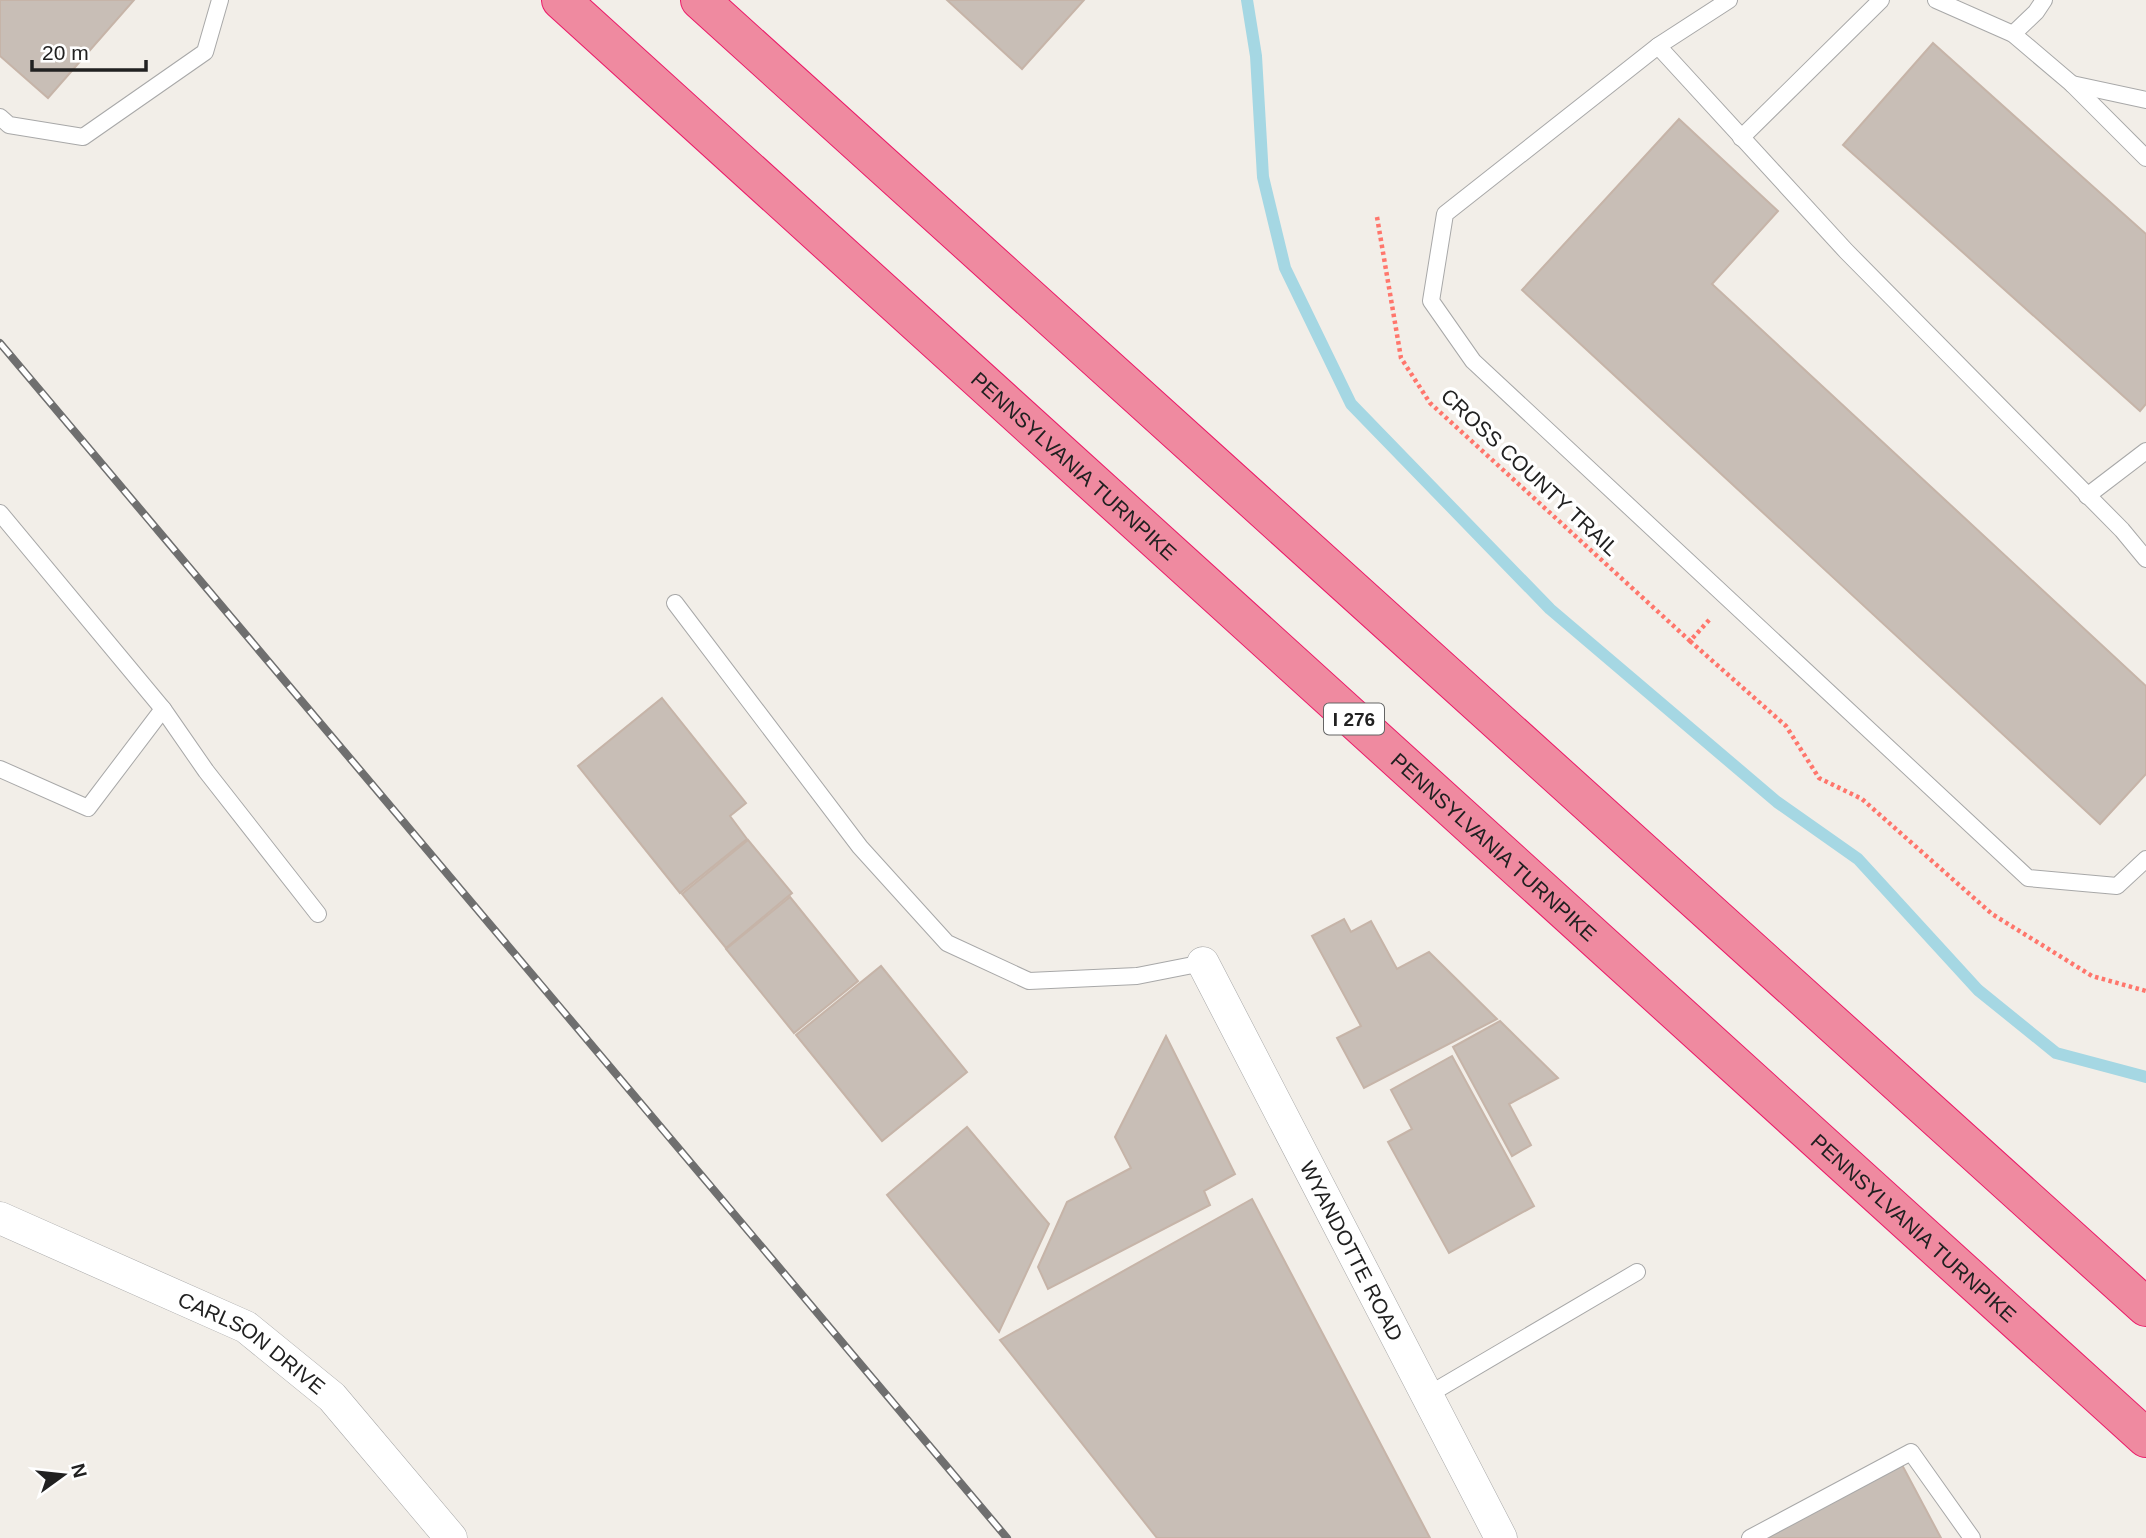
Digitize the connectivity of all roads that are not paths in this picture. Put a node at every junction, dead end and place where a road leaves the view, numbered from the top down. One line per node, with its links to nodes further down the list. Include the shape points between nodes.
1 (220, 0): 12 (lane, via 205,52 83,136 9,125)
2 (561, 0): 29 (highway, PENNSYLVANIA TURNPIKE / I 276)
3 (700, 0): 27 (highway)
4 (1729, 0): 9 (lane)
5 (1881, 0): 13 (lane)
6 (1936, 0): 8 (lane)
7 (2044, 0): 8 (lane)
8 (2013, 34): 10 (lane)
9 (1658, 46): 13 (lane); 22 (lane, via 1445,214 1431,301 1473,361 2028,878 2117,886)
10 (2072, 84): 11 (lane); 14 (lane)
11 (2146, 100)
12 (0, 117)
13 (1741, 138): 16 (lane)
14 (2146, 158)
15 (2146, 452): 16 (lane)
16 (2087, 496): 18 (lane)
17 (0, 513): 20 (lane)
18 (2146, 559)
19 (675, 603): 24 (lane, via 860,847 947,943 1029,981 1137,975)
20 (163, 709): 21 (lane, via 88,807); 23 (lane)
21 (0, 769)
22 (2146, 859)
23 (318, 914)
24 (1203, 963): 28 (street, WYANDOTTE ROAD)
25 (0, 1218): 30 (street, CARLSON DRIVE, via 246,1326 331,1397)
26 (1637, 1272): 28 (lane)
27 (2146, 1307)
28 (1427, 1395): 31 (street, WYANDOTTE ROAD)
29 (2146, 1438)
30 (451, 1538)
31 (1501, 1538)
32 (1750, 1538): 33 (lane, via 1911,1452)
33 (1972, 1538)

